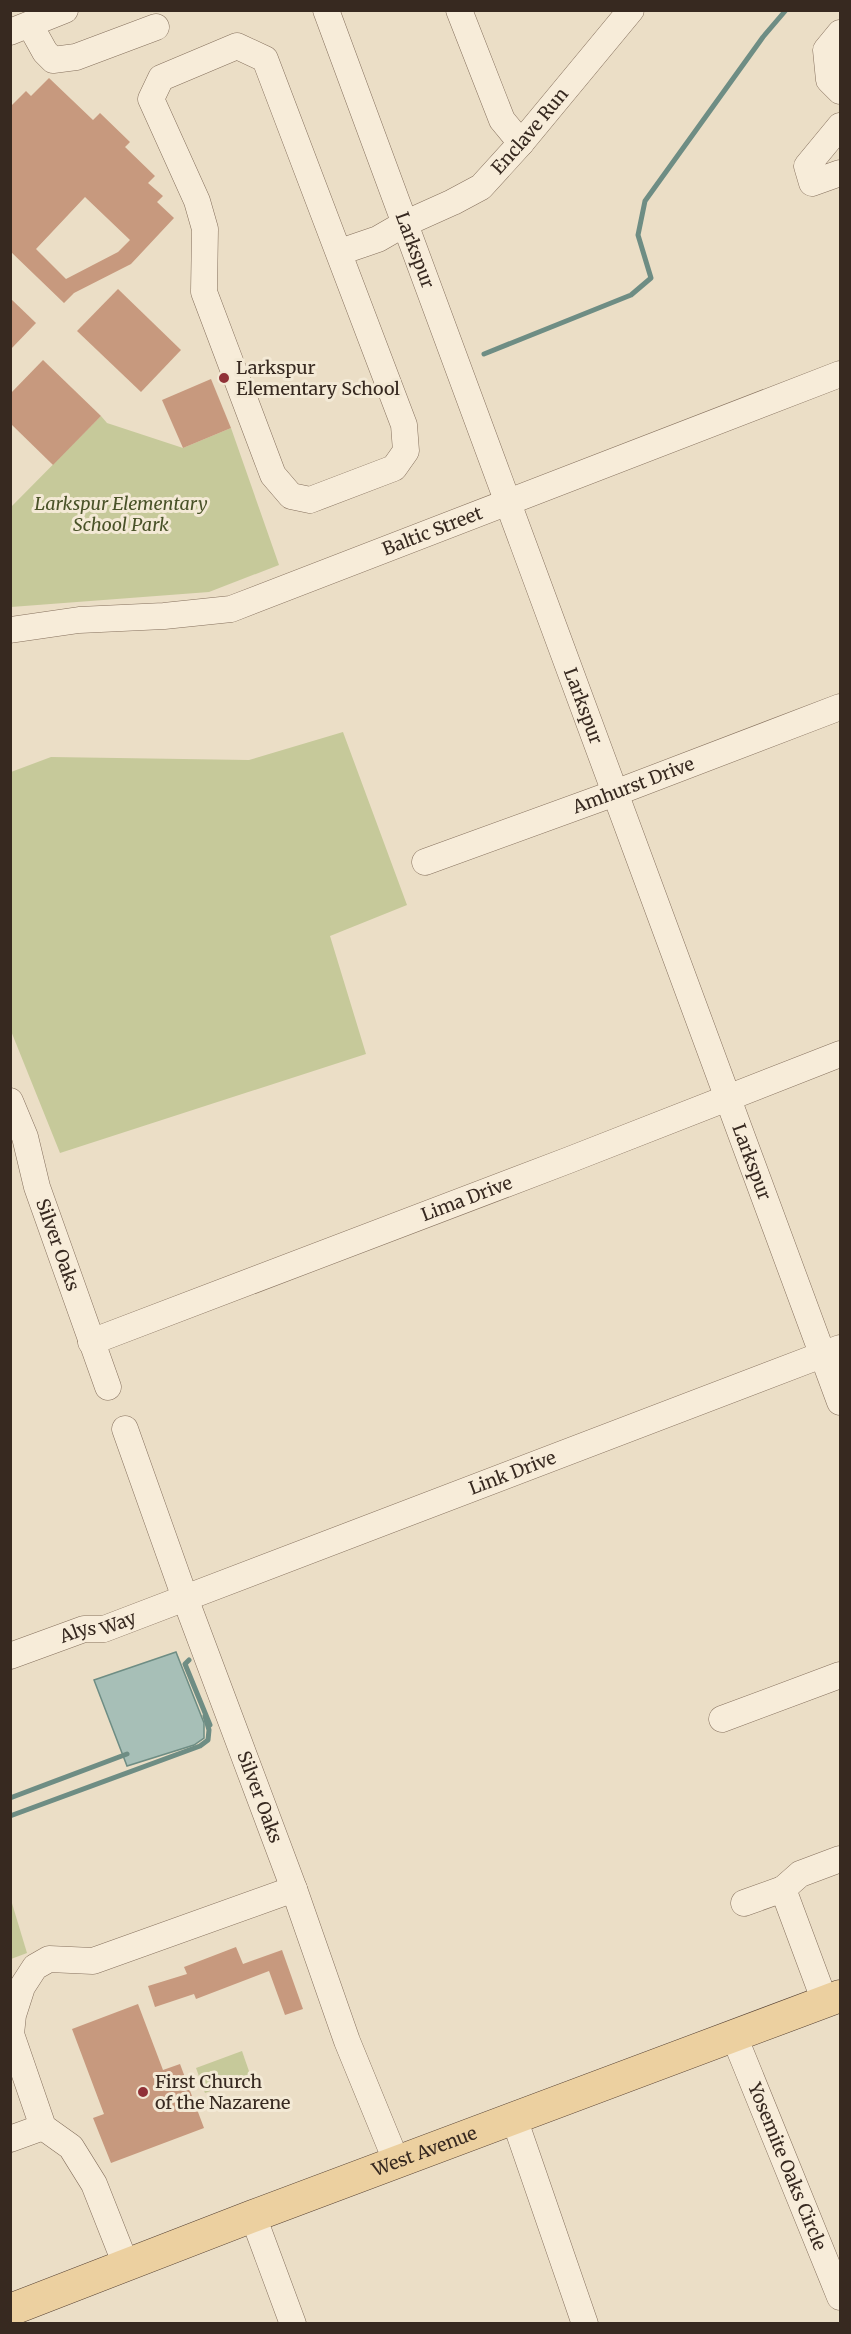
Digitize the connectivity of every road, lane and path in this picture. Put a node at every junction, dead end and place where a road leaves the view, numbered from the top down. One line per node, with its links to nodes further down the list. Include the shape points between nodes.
1 (64, 10): 6 (street)
2 (326, 10): 12 (street, Larkspur)
3 (459, 10): 10 (street, via 502,120)
4 (631, 10): 10 (street, Enclave Run)
5 (156, 27): 6 (street, via 76,57 53,60)
6 (20, 29)
7 (840, 33): 8 (street, via 825,50 829,80)
8 (840, 91)
9 (840, 126): 11 (street, via 807,166 812,183)
10 (521, 142): 12 (street, Enclave Run, via 481,187)
11 (840, 172)
12 (404, 224): 13 (street, Enclave Run, via 378,239); 15 (street, Larkspur)
13 (339, 252): 13 (street, via 265,59 237,46 161,78 152,99 197,201 205,229 204,292 273,475 291,496 310,500 394,468 406,451 404,424)
14 (840, 374): 15 (street, Baltic Street)
15 (508, 501): 16 (street, Baltic Street, via 231,609 79,620); 18 (street, Larkspur)
16 (10, 630)
17 (840, 707): 18 (street, Amhurst Drive)
18 (615, 793): 19 (street, Amhurst Drive); 21 (street, Larkspur)
19 (426, 862)
20 (840, 1054): 21 (street, Lima Drive)
21 (728, 1096): 23 (street, Lima Drive); 24 (street, Larkspur)
22 (10, 1101): 23 (street, Silver Oaks)
23 (91, 1342): 25 (street, Silver Oaks)
24 (832, 1352): 26 (street, Larkspur); 28 (street, Link Drive)
25 (108, 1387)
26 (840, 1402)
27 (125, 1429): 28 (street, Silver Oaks)
28 (185, 1598): 29 (street, Alys Way, via 104,1629 84,1629); 33 (street, Silver Oaks)
29 (10, 1656)
30 (840, 1675): 31 (street)
31 (722, 1719)
32 (840, 1859): 34 (street, via 800,1874)
33 (294, 1889): 38 (street, via 93,1961 49,1959 35,1967 22,1987 13,2014); 42 (street, Silver Oaks, via 346,2041)
34 (783, 1889): 35 (street); 36 (street)
35 (744, 1903)
36 (833, 1999): 37 (main road, West Avenue)
37 (734, 2036): 39 (main road, West Avenue); 45 (street, Yosemite Oaks Circle)
38 (12, 2044): 40 (street)
39 (514, 2118): 42 (main road, West Avenue); 48 (street)
40 (43, 2127): 41 (street); 44 (street, via 70,2147 94,2184)
41 (10, 2139)
42 (397, 2163): 43 (main road, West Avenue)
43 (253, 2216): 44 (main road, West Avenue); 47 (street)
44 (126, 2265): 46 (main road, West Avenue)
45 (840, 2297)
46 (10, 2310)
47 (293, 2324)
48 (585, 2324)

